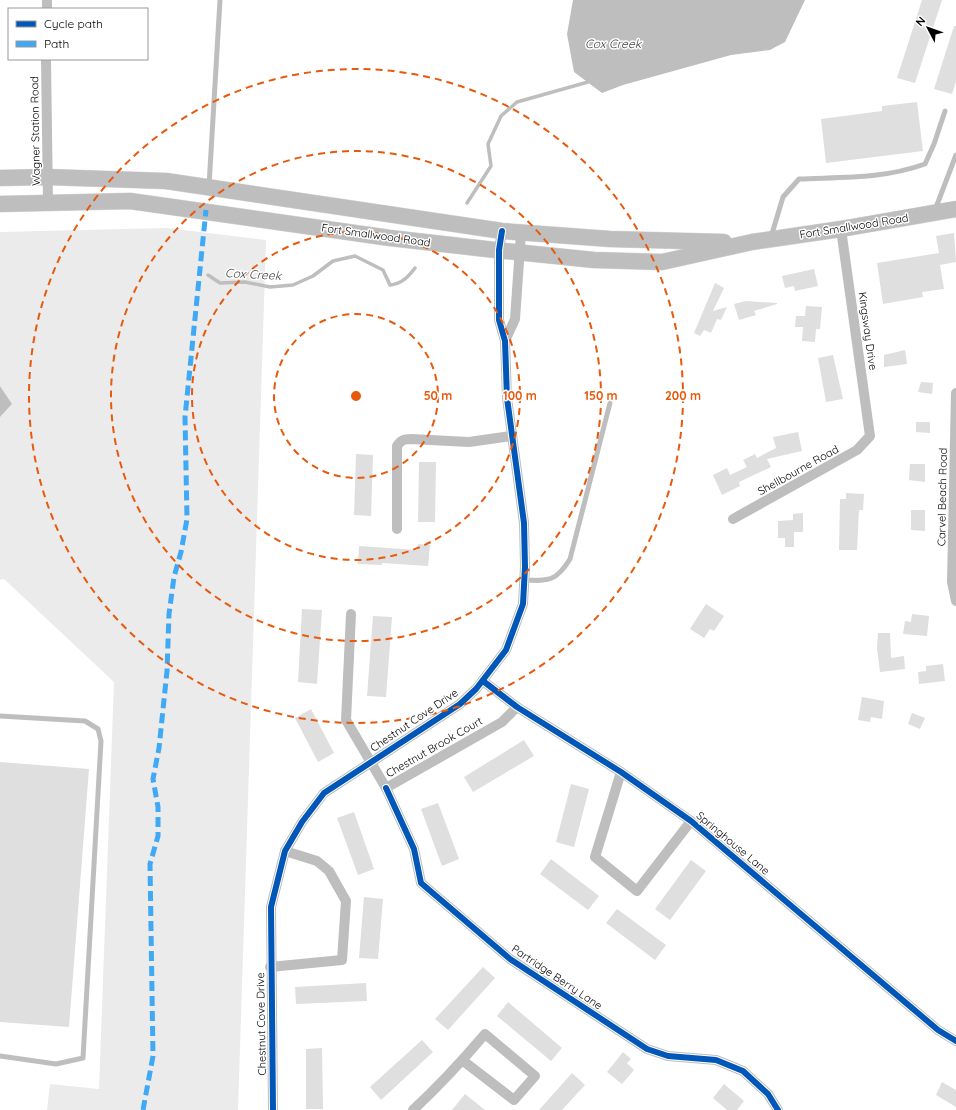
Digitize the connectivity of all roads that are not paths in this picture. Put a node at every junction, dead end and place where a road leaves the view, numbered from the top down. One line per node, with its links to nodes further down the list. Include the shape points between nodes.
1 (220, 0): 7 (lane)
2 (46, 60): 5 (street, Wagner Station Road)
3 (945, 111): 15 (lane, via 925,164 904,172 867,178 799,179 783,197)
4 (956, 155): 11 (lane)
5 (47, 177): 6 (main road, Fort Smallwood Road); 7 (main road, Fort Smallwood Road, via 166,182); 8 (street, Wagner Station Road)
6 (0, 178)
7 (208, 187): 13 (main road, Fort Smallwood Road)
8 (48, 203): 9 (main road, Fort Smallwood Road); 17 (main road, Fort Smallwood Road, via 130,201 390,238)
9 (0, 204)
10 (956, 209): 11 (main road, Fort Smallwood Road)
11 (933, 214): 12 (main road, Fort Smallwood Road)
12 (841, 229): 15 (main road, Fort Smallwood Road); 23 (street, Kingsway Drive)
13 (502, 231): 14 (main road, Fort Smallwood Road); 17 (street, Chestnut Cove Drive)
14 (521, 233): 16 (main road, Fort Smallwood Road, via 610,239); 18 (street, Chestnut Cove Drive)
15 (770, 240): 16 (main road, Fort Smallwood Road)
16 (752, 242): 18 (main road, Fort Smallwood Road, via 662,262 594,260)
17 (500, 250): 18 (main road, Fort Smallwood Road); 19 (street, Chestnut Cove Drive, via 499,320)
18 (519, 252): 19 (street, Chestnut Cove Drive, via 515,319)
19 (505, 341): 22 (street, Chestnut Cove Drive, via 507,398)
20 (956, 393): 27 (street, Carvel Beach Road, via 952,582)
21 (610, 403): 26 (lane, via 570,559 564,569 549,581)
22 (512, 436): 25 (street, via 470,442 403,439 397,446); 26 (street, Chestnut Cove Drive, via 524,523)
23 (870, 436): 24 (street, Shellbourne Road, via 857,450)
24 (733, 519)
25 (397, 529)
26 (524, 580): 29 (street, Chestnut Cove Drive, via 523,604 506,650)
27 (956, 601)
28 (351, 614): 32 (street, Chestnut Brook Court, via 346,720)
29 (483, 681): 30 (street, Springhouse Lane); 32 (street, Chestnut Cove Drive, via 460,704)
30 (517, 707): 33 (street, Springhouse Lane); 34 (street, Chestnut Brook Court, via 502,722)
31 (0, 716): 39 (lane, via 85,721 98,729 101,741 83,1058 56,1064)
32 (370, 762): 34 (street, Chestnut Brook Court); 36 (street, Chestnut Cove Drive, via 324,793 302,822)
33 (621, 772): 35 (street, Springhouse Lane); 35 (street, via 595,857 638,891)
34 (386, 788): 43 (street, Partridge Berry Lane, via 414,849 421,883 510,959 647,1049 668,1056 716,1060 743,1071 768,1094)
35 (691, 821): 38 (street, Springhouse Lane, via 938,1030)
36 (285, 851): 37 (street, Chestnut Cove Drive, via 271,907); 37 (street, via 317,861 329,871 346,901 342,960)
37 (270, 967): 41 (street, Chestnut Cove Drive)
38 (956, 1041)
39 (0, 1056)
40 (462, 1060): 40 (street, via 485,1034 535,1076 514,1100); 42 (street, via 440,1086)
41 (273, 1110)
42 (413, 1110)
43 (778, 1110)

